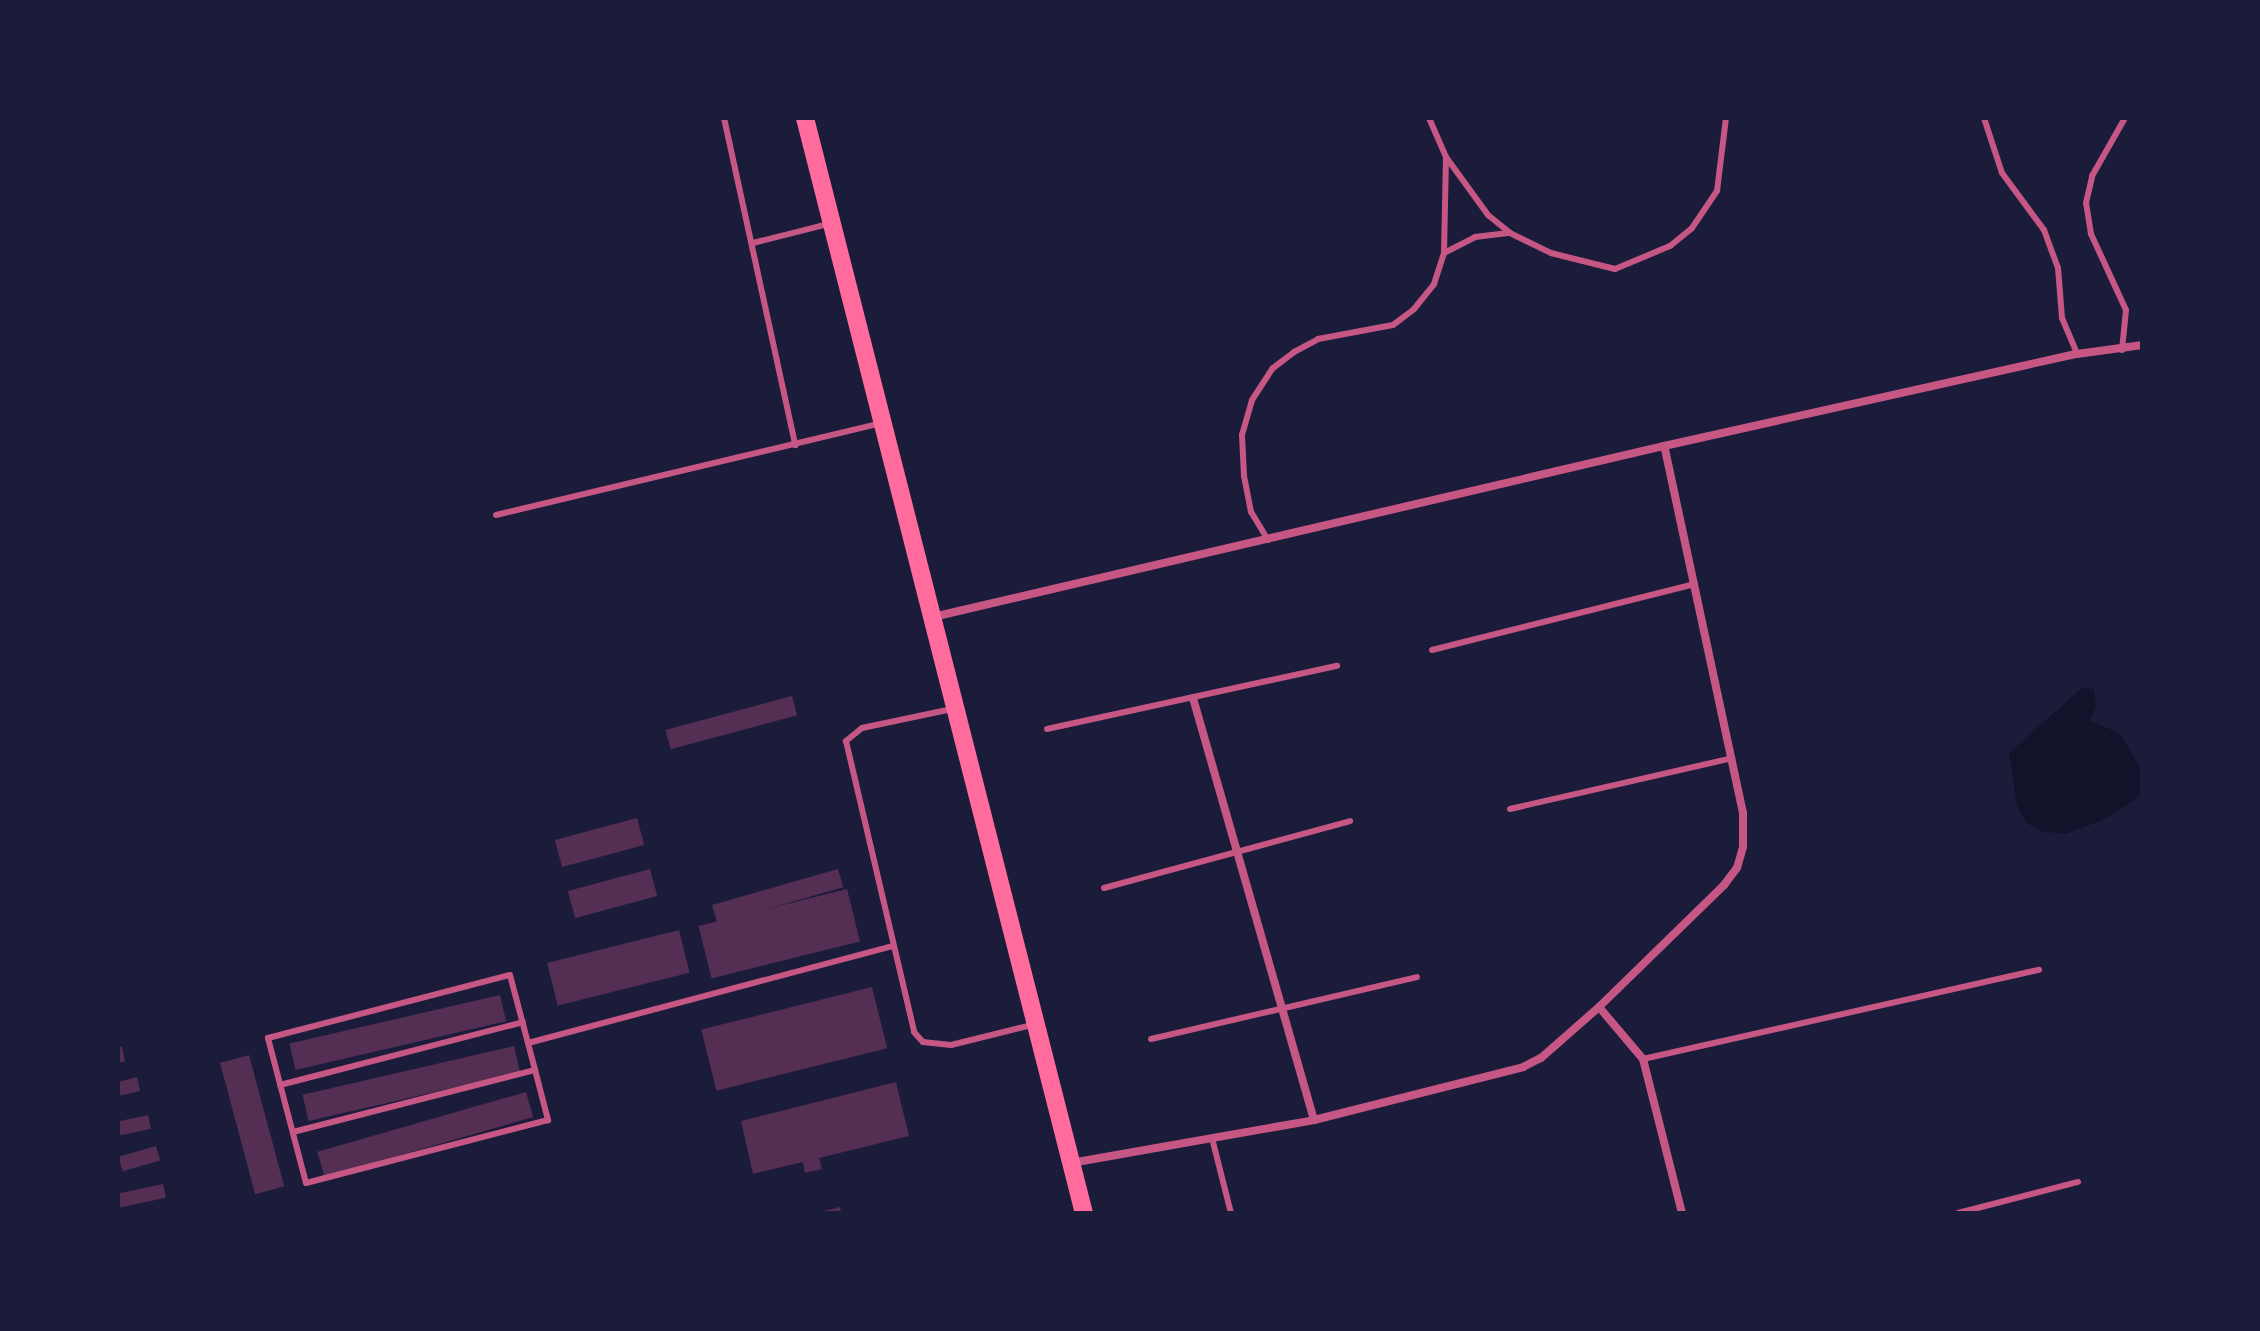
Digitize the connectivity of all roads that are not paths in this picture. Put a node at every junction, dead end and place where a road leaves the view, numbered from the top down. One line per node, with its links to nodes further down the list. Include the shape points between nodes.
1 (724, 118): 10 (lane)
2 (805, 118): 8 (main road)
3 (1429, 118): 7 (lane)
4 (1726, 118): 9 (lane, via 1717,191 1692,228 1670,246 1615,269 1551,253)
5 (1984, 118): 14 (lane, via 2002,173 2044,230 2058,268 2062,318)
6 (2125, 118): 13 (lane, via 2092,176 2086,203 2091,234 2126,310)
7 (1446, 157): 9 (lane, via 1488,215); 11 (lane)
8 (832, 223): 10 (lane); 15 (main road)
9 (1510, 233): 11 (lane, via 1475,237)
10 (753, 243): 16 (lane)
11 (1444, 253): 19 (lane, via 1434,284 1414,309 1393,325 1318,339 1294,352 1273,368 1252,400 1242,435 1244,476 1251,512)
12 (2142, 345): 13 (street)
13 (2122, 350): 14 (street)
14 (2077, 354): 17 (street)
15 (883, 423): 16 (lane); 21 (main road)
16 (795, 445): 18 (lane)
17 (1664, 446): 19 (street); 20 (street)
18 (496, 515)
19 (1268, 540): 21 (street)
20 (1695, 584): 22 (lane); 27 (street)
21 (932, 617): 25 (main road)
22 (1432, 650)
23 (1337, 666): 24 (lane)
24 (1193, 698): 26 (lane); 30 (street)
25 (955, 708): 32 (lane, via 862,728 846,741); 38 (main road)
26 (1047, 729)
27 (1732, 758): 28 (lane); 35 (street, via 1743,813 1737,868)
28 (1510, 809)
29 (1350, 821): 30 (lane)
30 (1237, 852): 31 (lane); 36 (street)
31 (1104, 888)
32 (893, 946): 38 (lane, via 914,1032 923,1042 951,1045); 40 (lane)
33 (2039, 970): 41 (lane)
34 (1417, 977): 36 (lane)
35 (1599, 1007): 41 (street); 44 (street, via 1541,1058 1502,1076)
36 (1282, 1009): 39 (lane); 44 (street)
37 (523, 1022): 40 (lane); 43 (lane); 43 (lane, via 510,975 268,1038)
38 (1035, 1024): 47 (main road)
39 (1151, 1039)
40 (528, 1043): 42 (lane)
41 (1643, 1059): 51 (street)
42 (535, 1070): 45 (lane); 45 (lane, via 548,1120 321,1180 306,1183)
43 (280, 1085): 45 (lane)
44 (1314, 1120): 46 (street)
45 (293, 1132)
46 (1212, 1138): 47 (street); 50 (lane)
47 (1071, 1163): 49 (main road)
48 (2078, 1182): 52 (lane)
49 (1084, 1213)
50 (1231, 1213)
51 (1682, 1213)
52 (1958, 1213)

